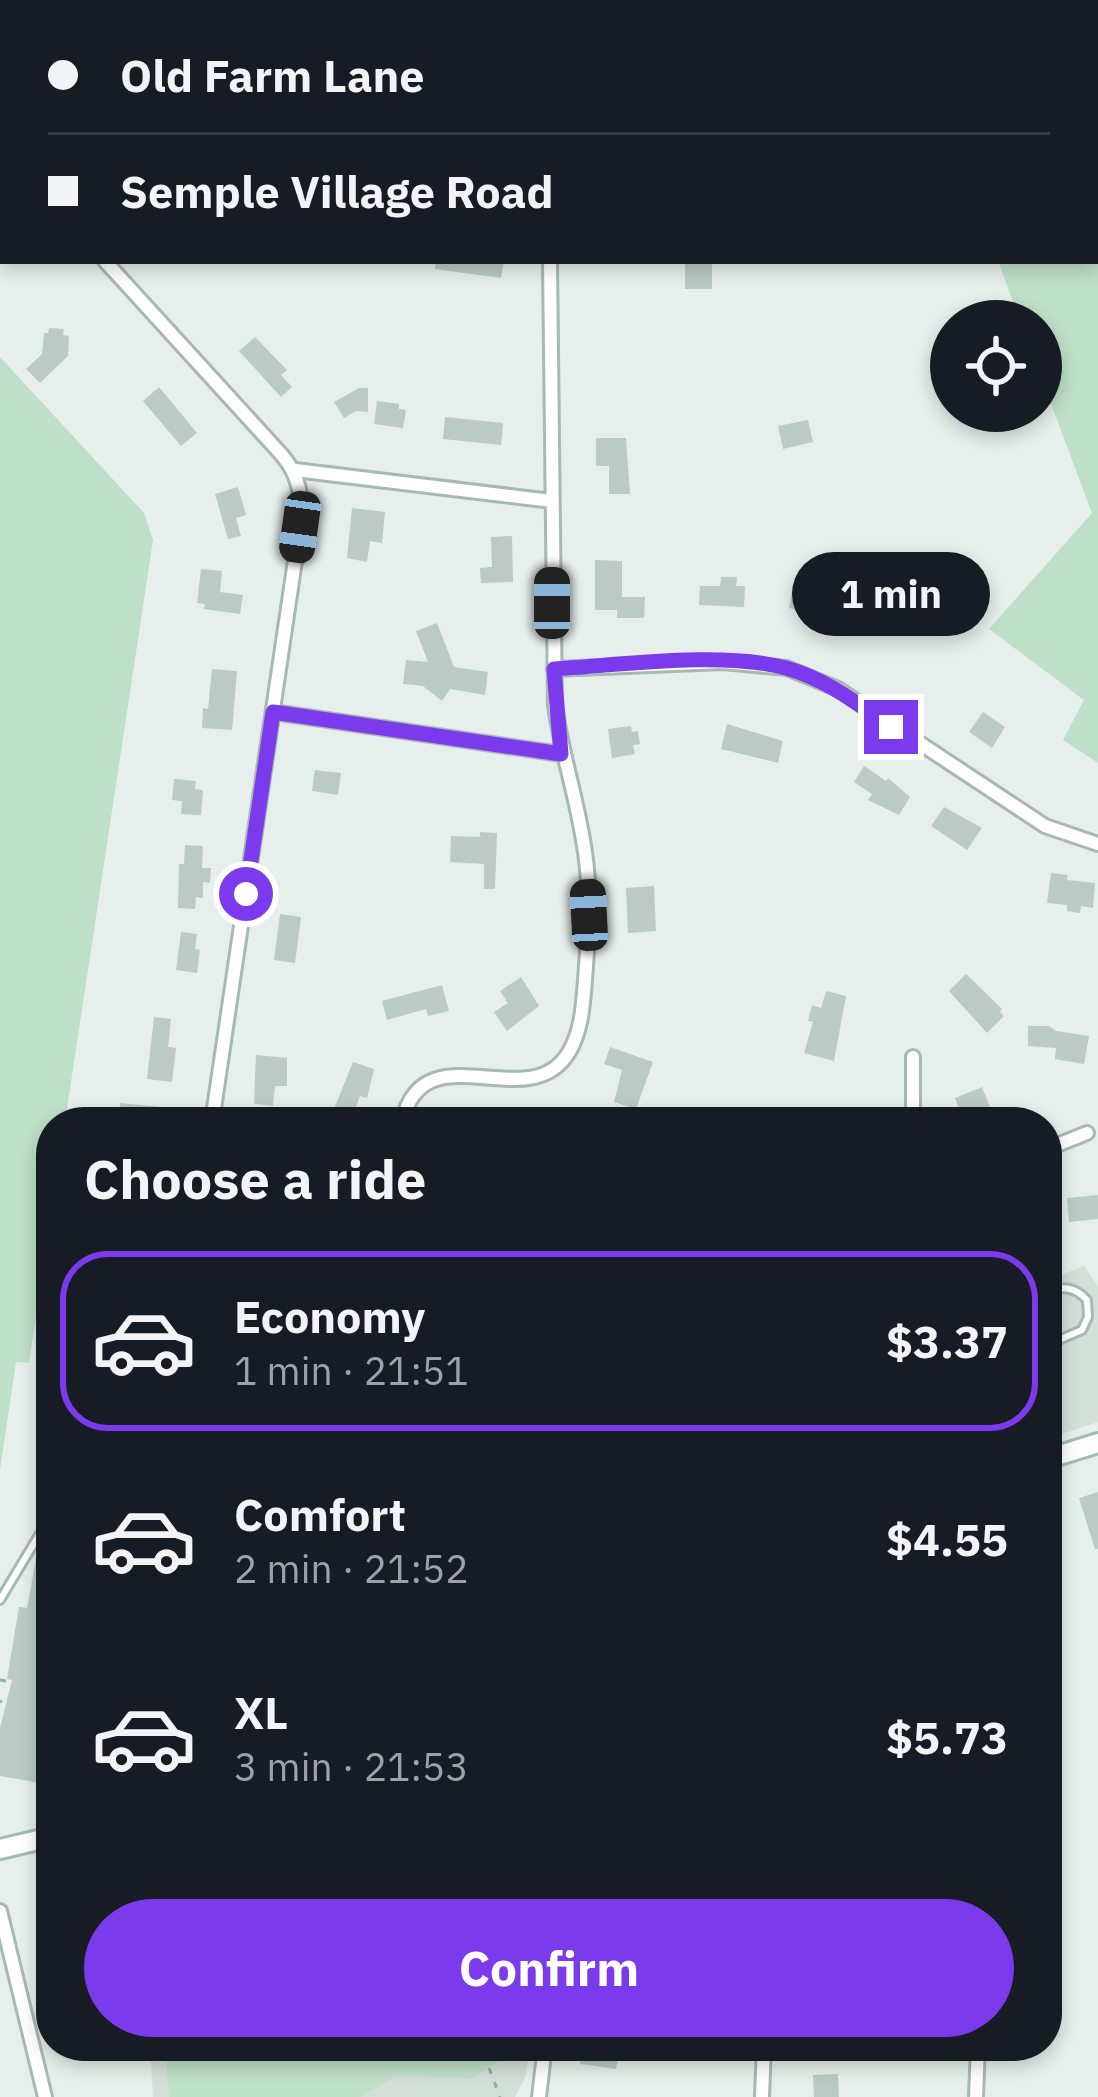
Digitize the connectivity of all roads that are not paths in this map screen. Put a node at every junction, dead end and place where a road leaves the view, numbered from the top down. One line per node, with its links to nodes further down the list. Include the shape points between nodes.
1 (108, 264): 3 (street)
2 (550, 264): 4 (street)
3 (295, 470): 4 (street); 6 (street, via 300,527)
4 (551, 501): 5 (street)
5 (554, 669): 7 (street); 8 (street, via 723,662 787,668 838,689 1045,826)
6 (273, 712): 7 (street); 10 (street)
7 (561, 754): 11 (street, via 587,863 577,1036 544,1075 446,1076 415,1088)
8 (1098, 844)
9 (913, 1057): 12 (street)
10 (214, 1107)
11 (408, 1107)
12 (914, 1107)
13 (1087, 1133): 14 (street)
14 (1062, 1143)
15 (1062, 1287): 16 (lane, via 1087,1300)
16 (1088, 1317): 17 (lane); 18 (lane, via 1082,1330)
17 (1098, 1317)
18 (1062, 1339)
19 (1098, 1443): 20 (main road)
20 (1062, 1455)
21 (36, 1538): 22 (lane)
22 (0, 1600)
23 (36, 1841): 24 (main road)
24 (0, 1849)
25 (0, 1910): 26 (street)
26 (36, 2060)
27 (36, 2061): 31 (street)
28 (543, 2061): 32 (street)
29 (763, 2061): 33 (street)
30 (977, 2061): 34 (street)
31 (45, 2097)
32 (539, 2097)
33 (762, 2097)
34 (976, 2097)

